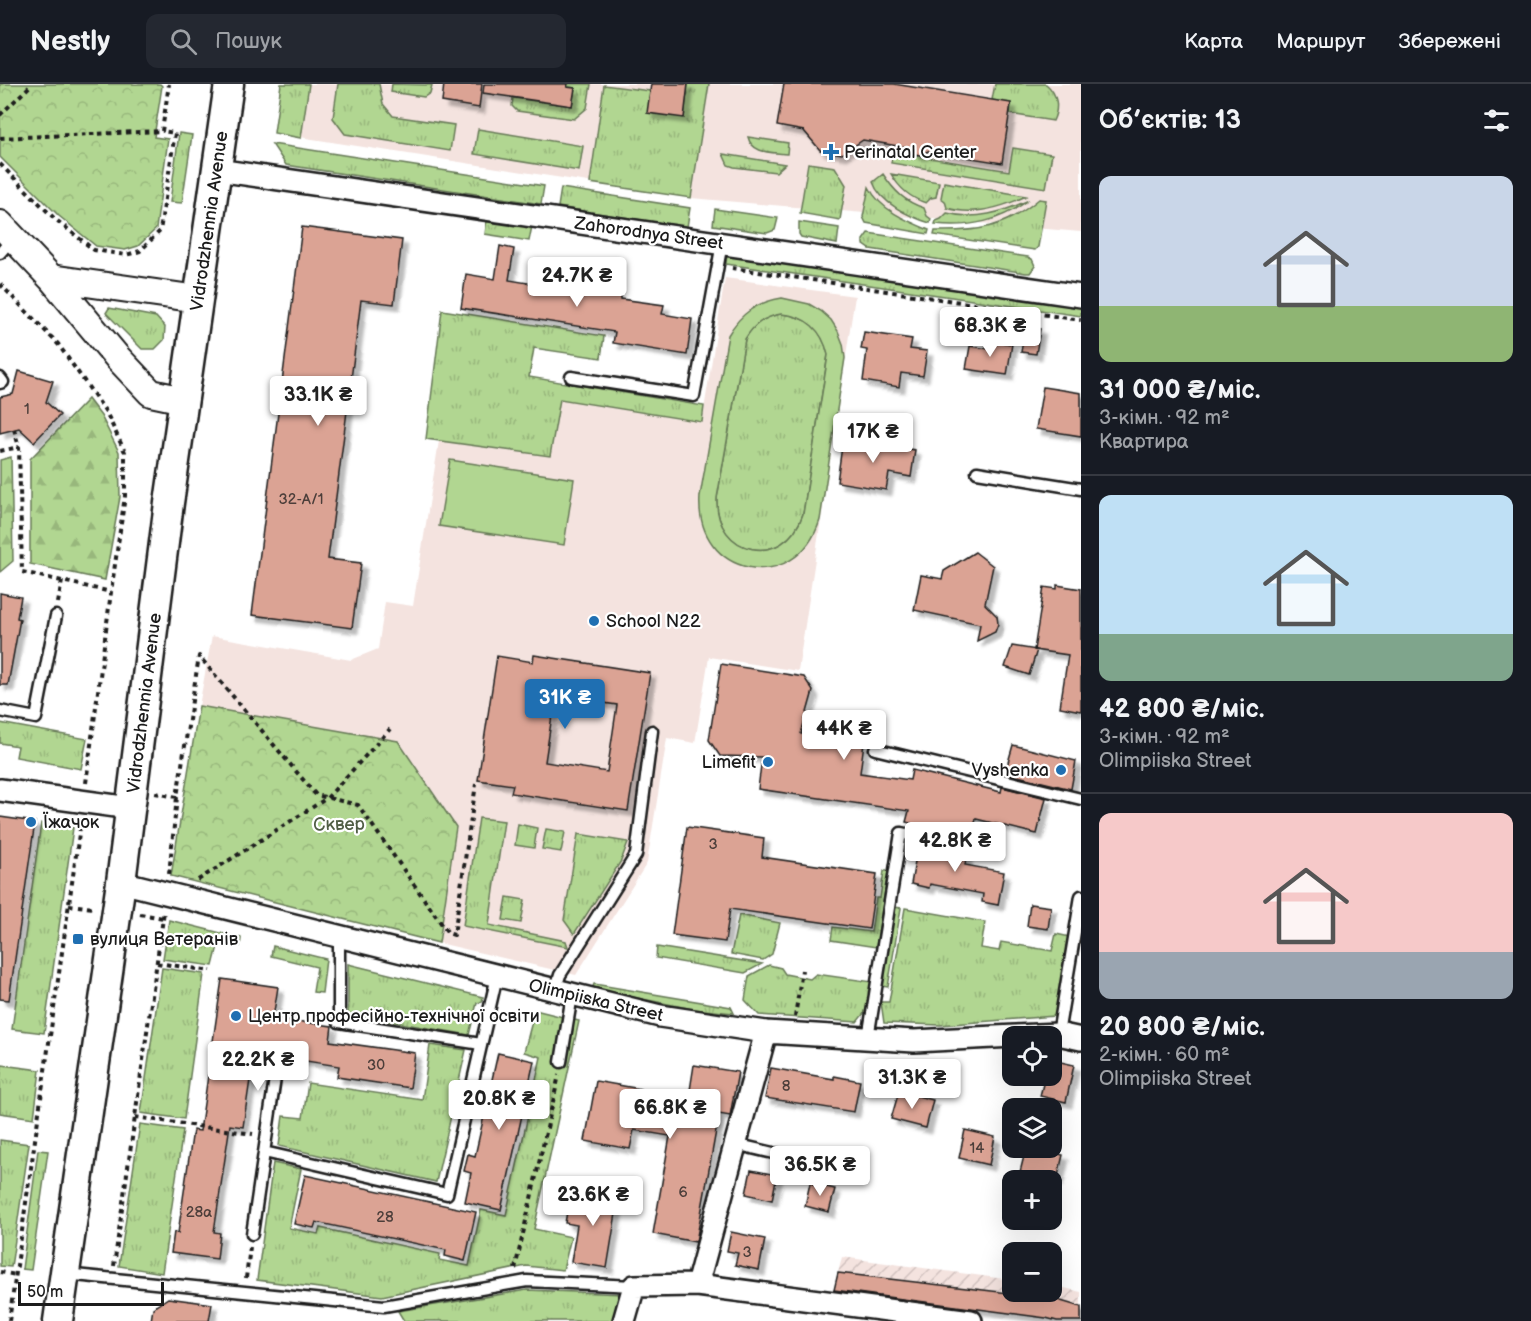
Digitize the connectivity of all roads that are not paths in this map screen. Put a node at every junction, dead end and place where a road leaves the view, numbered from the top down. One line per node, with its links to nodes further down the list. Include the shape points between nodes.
1 (229, 84): 2 (main road, Vidrodzhennia Avenue)
2 (217, 170): 4 (street, Zahorodnya Street); 7 (main road, Vidrodzhennia Avenue)
3 (4, 238): 5 (street)
4 (722, 243): 6 (street, Zahorodnya Street); 8 (lane, via 694,396)
5 (51, 278): 7 (street); 11 (street, via 151,393)
6 (1081, 296)
7 (198, 299): 11 (main road, Vidrodzhennia Avenue)
8 (571, 377)
9 (0, 378): 10 (lane)
10 (0, 383)
11 (184, 400): 19 (main road, Vidrodzhennia Avenue)
12 (977, 472): 13 (lane)
13 (1081, 489)
14 (56, 616): 15 (lane, via 36,718)
15 (0, 711)
16 (652, 731): 26 (lane, via 636,855 560,975)
17 (875, 749): 20 (lane)
18 (0, 790): 19 (street, via 85,792)
19 (131, 799): 22 (main road, Vidrodzhennia Avenue)
20 (1081, 799)
21 (992, 851): 31 (lane, via 900,833)
22 (121, 882): 24 (street, Olimpiiska Street); 40 (main road, Vidrodzhennia Avenue)
23 (1081, 896): 27 (lane)
24 (339, 936): 25 (street, Olimpiiska Street); 33 (lane, via 339,1022)
25 (497, 976): 26 (street, Olimpiiska Street); 33 (lane)
26 (564, 993): 28 (street, Olimpiiska Street, via 660,1016); 34 (lane)
27 (1059, 1026)
28 (766, 1032): 31 (street, Olimpiiska Street); 36 (street)
29 (1062, 1035): 32 (street, Olimpiiska Street)
30 (1002, 1037): 31 (street, Olimpiiska Street, via 914,1041)
31 (868, 1038)
32 (1081, 1039)
33 (481, 1044): 37 (lane, via 447,1194)
34 (561, 1062)
35 (275, 1078): 37 (lane)
36 (735, 1144): 38 (lane); 41 (street)
37 (264, 1152): 39 (lane)
38 (782, 1155)
39 (252, 1234)
40 (65, 1274): 42 (lane, via 384,1306 527,1281); 43 (main road, Vidrodzhennia Avenue)
41 (697, 1285): 42 (street); 45 (street)
42 (634, 1286): 44 (street)
43 (58, 1321)
44 (624, 1321)
45 (971, 1321)

